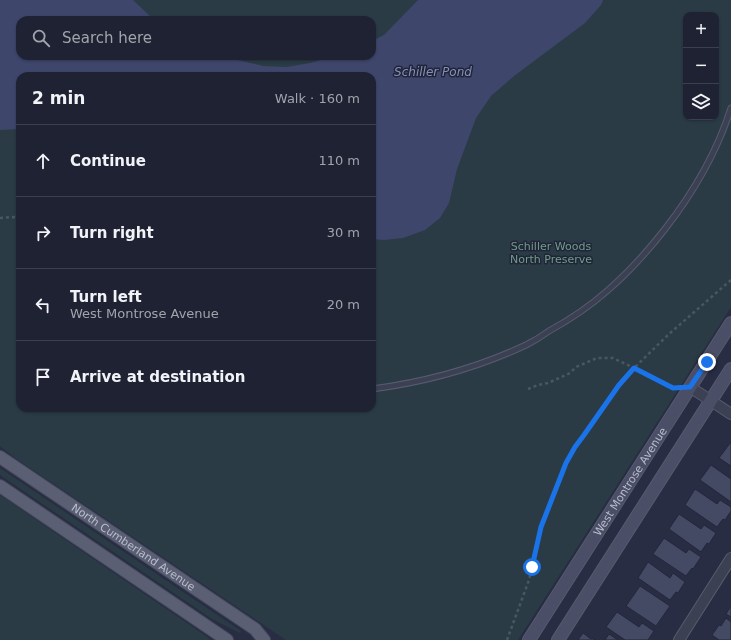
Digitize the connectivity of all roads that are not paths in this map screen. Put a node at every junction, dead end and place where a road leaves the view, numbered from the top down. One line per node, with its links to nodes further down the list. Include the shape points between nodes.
1 (731, 108): 5 (lane, via 704,170 673,219 630,270 582,311 527,344 495,359 437,377)
2 (731, 324): 4 (main road, West Montrose Avenue)
3 (731, 369): 6 (main road)
4 (690, 387): 6 (street); 13 (main road, West Montrose Avenue)
5 (376, 388)
6 (711, 400): 7 (street); 14 (main road)
7 (731, 414)
8 (0, 457): 12 (main road, North Cumberland Avenue, via 255,629)
9 (0, 486): 11 (main road)
10 (731, 558): 15 (street)
11 (227, 640)
12 (264, 640)
13 (529, 640)
14 (558, 640)
15 (679, 640)

